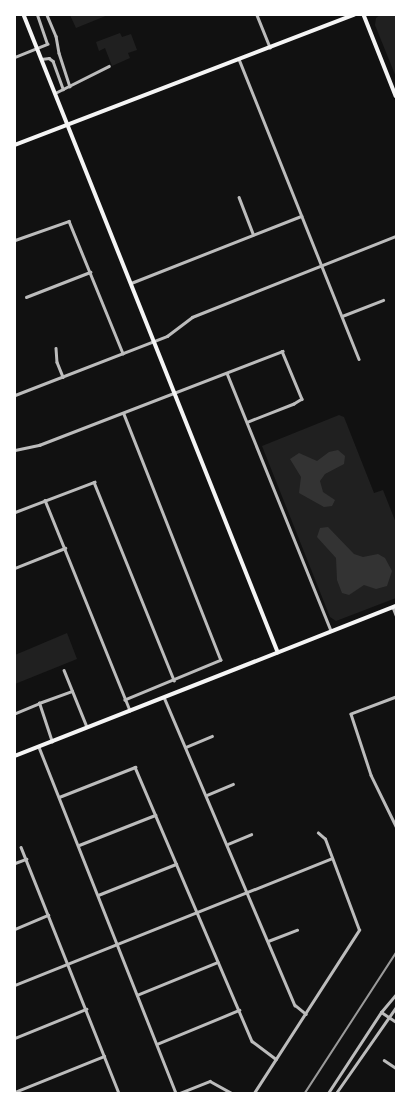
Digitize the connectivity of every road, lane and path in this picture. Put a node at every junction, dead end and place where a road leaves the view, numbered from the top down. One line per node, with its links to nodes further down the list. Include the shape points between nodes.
1 (24, 15): 8 (main road)
2 (37, 15): 8 (street, via 48,42)
3 (47, 15): 13 (street, via 56,36)
4 (257, 15): 7 (street)
5 (354, 15): 7 (main road)
6 (364, 15): 16 (main road)
7 (270, 47): 10 (main road)
8 (37, 49): 9 (street); 11 (main road)
9 (15, 57)
10 (239, 59): 17 (main road); 20 (street)
11 (42, 60): 14 (street, via 49,58 54,61); 15 (main road)
12 (109, 66): 13 (street)
13 (70, 86): 14 (street)
14 (63, 89): 15 (street)
15 (55, 93): 17 (main road)
16 (396, 96)
17 (68, 124): 18 (main road); 26 (main road)
18 (15, 144)
19 (238, 197): 21 (street)
20 (301, 216): 21 (street); 24 (street)
21 (253, 234): 26 (street)
22 (396, 236): 24 (street)
23 (15, 240): 25 (street, via 69,221)
24 (321, 265): 29 (street); 30 (street, via 192,317 167,336)
25 (90, 272): 27 (street); 32 (street)
26 (131, 283): 30 (main road)
27 (26, 297)
28 (383, 300): 29 (street)
29 (342, 316): 33 (street)
30 (154, 341): 32 (street); 36 (main road)
31 (56, 348): 35 (street)
32 (123, 353): 35 (street)
33 (359, 359)
34 (227, 373): 36 (street); 39 (street); 39 (street, via 282,351 302,399)
35 (62, 377): 37 (street)
36 (175, 393): 38 (street); 48 (main road)
37 (15, 395)
38 (124, 414): 40 (street, via 39,445); 50 (street, via 221,660)
39 (248, 422): 47 (street)
40 (15, 450)
41 (45, 500): 42 (street); 43 (street); 50 (street, via 94,482)
42 (15, 512)
43 (65, 548): 44 (street); 54 (street)
44 (15, 568)
45 (394, 606): 46 (street); 47 (main road)
46 (396, 614)
47 (331, 631): 48 (main road)
48 (278, 652): 52 (main road)
49 (64, 670): 51 (street)
50 (174, 680): 54 (street)
51 (72, 691): 55 (street); 58 (street)
52 (164, 697): 56 (main road); 62 (street)
53 (396, 697): 68 (street, via 352,714 371,775)
54 (125, 700): 56 (street)
55 (39, 703): 57 (street); 60 (street)
56 (130, 710): 58 (main road)
57 (16, 713)
58 (87, 727): 60 (main road)
59 (212, 736): 62 (street)
60 (52, 742): 61 (main road)
61 (39, 747): 63 (main road); 66 (street)
62 (186, 747): 65 (street)
63 (15, 756)
64 (233, 784): 65 (street)
65 (207, 795): 71 (street)
66 (59, 797): 67 (street, via 135,767); 72 (street)
67 (155, 815): 72 (street); 77 (street)
68 (396, 826)
69 (318, 833): 74 (street, via 325,839)
70 (251, 834): 71 (street)
71 (228, 844): 78 (street)
72 (79, 845): 79 (street)
73 (21, 847): 75 (street)
74 (332, 858): 78 (street); 95 (street, via 359,930)
75 (26, 859): 76 (street); 81 (street)
76 (15, 863)
77 (176, 864): 79 (street); 80 (street)
78 (248, 892): 80 (street); 84 (street)
79 (98, 895): 85 (street)
80 (197, 913): 85 (street); 86 (street)
81 (48, 916): 82 (street); 87 (street)
82 (15, 929)
83 (297, 930): 84 (street)
84 (268, 941): 95 (street, via 295,1005)
85 (117, 944): 87 (street); 90 (street)
86 (218, 962): 90 (street); 93 (street)
87 (68, 963): 88 (street); 92 (street)
88 (15, 984)
89 (396, 994): 94 (street)
90 (137, 995): 99 (street)
91 (396, 1007): 96 (street)
92 (86, 1009): 98 (street); 100 (street)
93 (239, 1010): 99 (street); 101 (street, via 253,1044)
94 (381, 1012): 96 (street); 110 (street)
95 (306, 1014): 101 (street)
96 (388, 1017): 97 (street); 111 (street)
97 (396, 1022)
98 (15, 1038)
99 (158, 1044): 106 (street)
100 (104, 1056): 104 (street); 105 (street)
101 (276, 1059): 109 (street)
102 (384, 1060): 103 (street)
103 (396, 1068)
104 (15, 1092)
105 (119, 1093)
106 (176, 1093)
107 (180, 1093): 108 (street, via 210,1081)
108 (232, 1093)
109 (254, 1093)
110 (328, 1093)
111 (336, 1093)

